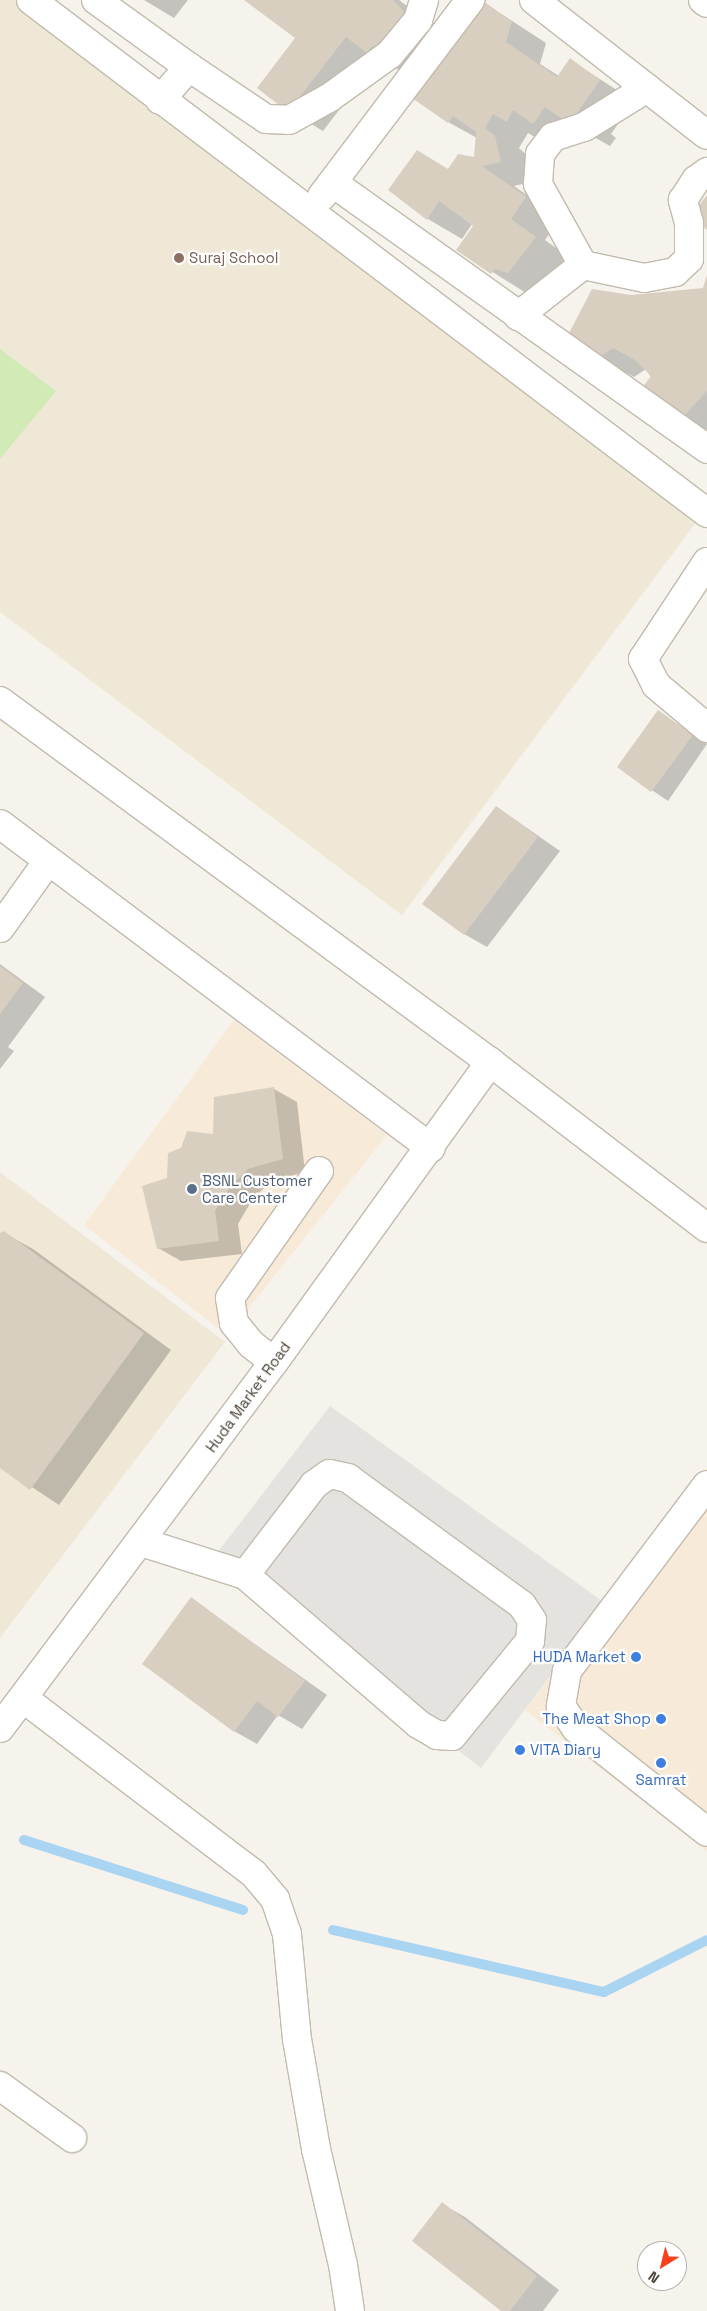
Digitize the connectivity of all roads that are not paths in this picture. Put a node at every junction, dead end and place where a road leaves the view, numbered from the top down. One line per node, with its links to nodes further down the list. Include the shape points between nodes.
1 (31, 0): 10 (street)
2 (96, 0): 8 (street)
3 (424, 0): 9 (street, via 418,20 390,54 329,98 289,120 266,119)
4 (470, 0): 15 (street)
5 (534, 0): 11 (street)
6 (703, 0): 7 (street)
7 (707, 3)
8 (148, 37): 9 (street); 10 (street)
9 (189, 67): 12 (street)
10 (122, 70): 12 (street)
11 (647, 88): 13 (street); 17 (street, via 584,127 553,137 540,154 538,184)
12 (160, 100): 16 (street)
13 (707, 135)
14 (707, 172): 17 (street, via 696,180 683,200 689,223 689,259 675,272 644,278)
15 (333, 183): 16 (street); 18 (street)
16 (310, 211): 20 (street)
17 (583, 265): 18 (street)
18 (518, 316): 19 (street)
19 (707, 449)
20 (707, 513)
21 (707, 562): 23 (street, via 643,659 656,685)
22 (0, 701): 27 (street)
23 (707, 728)
24 (0, 824): 25 (street)
25 (48, 861): 26 (street); 28 (street)
26 (0, 928)
27 (490, 1062): 28 (street, Huda Market Road); 30 (street)
28 (430, 1148): 31 (street, Huda Market Road)
29 (319, 1171): 31 (street, via 230,1298 234,1323)
30 (707, 1228)
31 (274, 1362): 33 (street, Huda Market Road)
32 (707, 1485): 37 (street, via 567,1671 562,1706 576,1728)
33 (141, 1542): 34 (street); 35 (street, Huda Market Road)
34 (245, 1575): 34 (street, via 418,1724 437,1735 452,1736 530,1642 532,1620 522,1605 348,1478 329,1474 314,1485)
35 (23, 1698): 36 (street, Huda Market Road); 40 (street, via 254,1874 275,1899 287,1934 297,2039)
36 (0, 1728)
37 (707, 1832)
38 (0, 2086): 39 (street)
39 (72, 2138)
40 (350, 2311)

